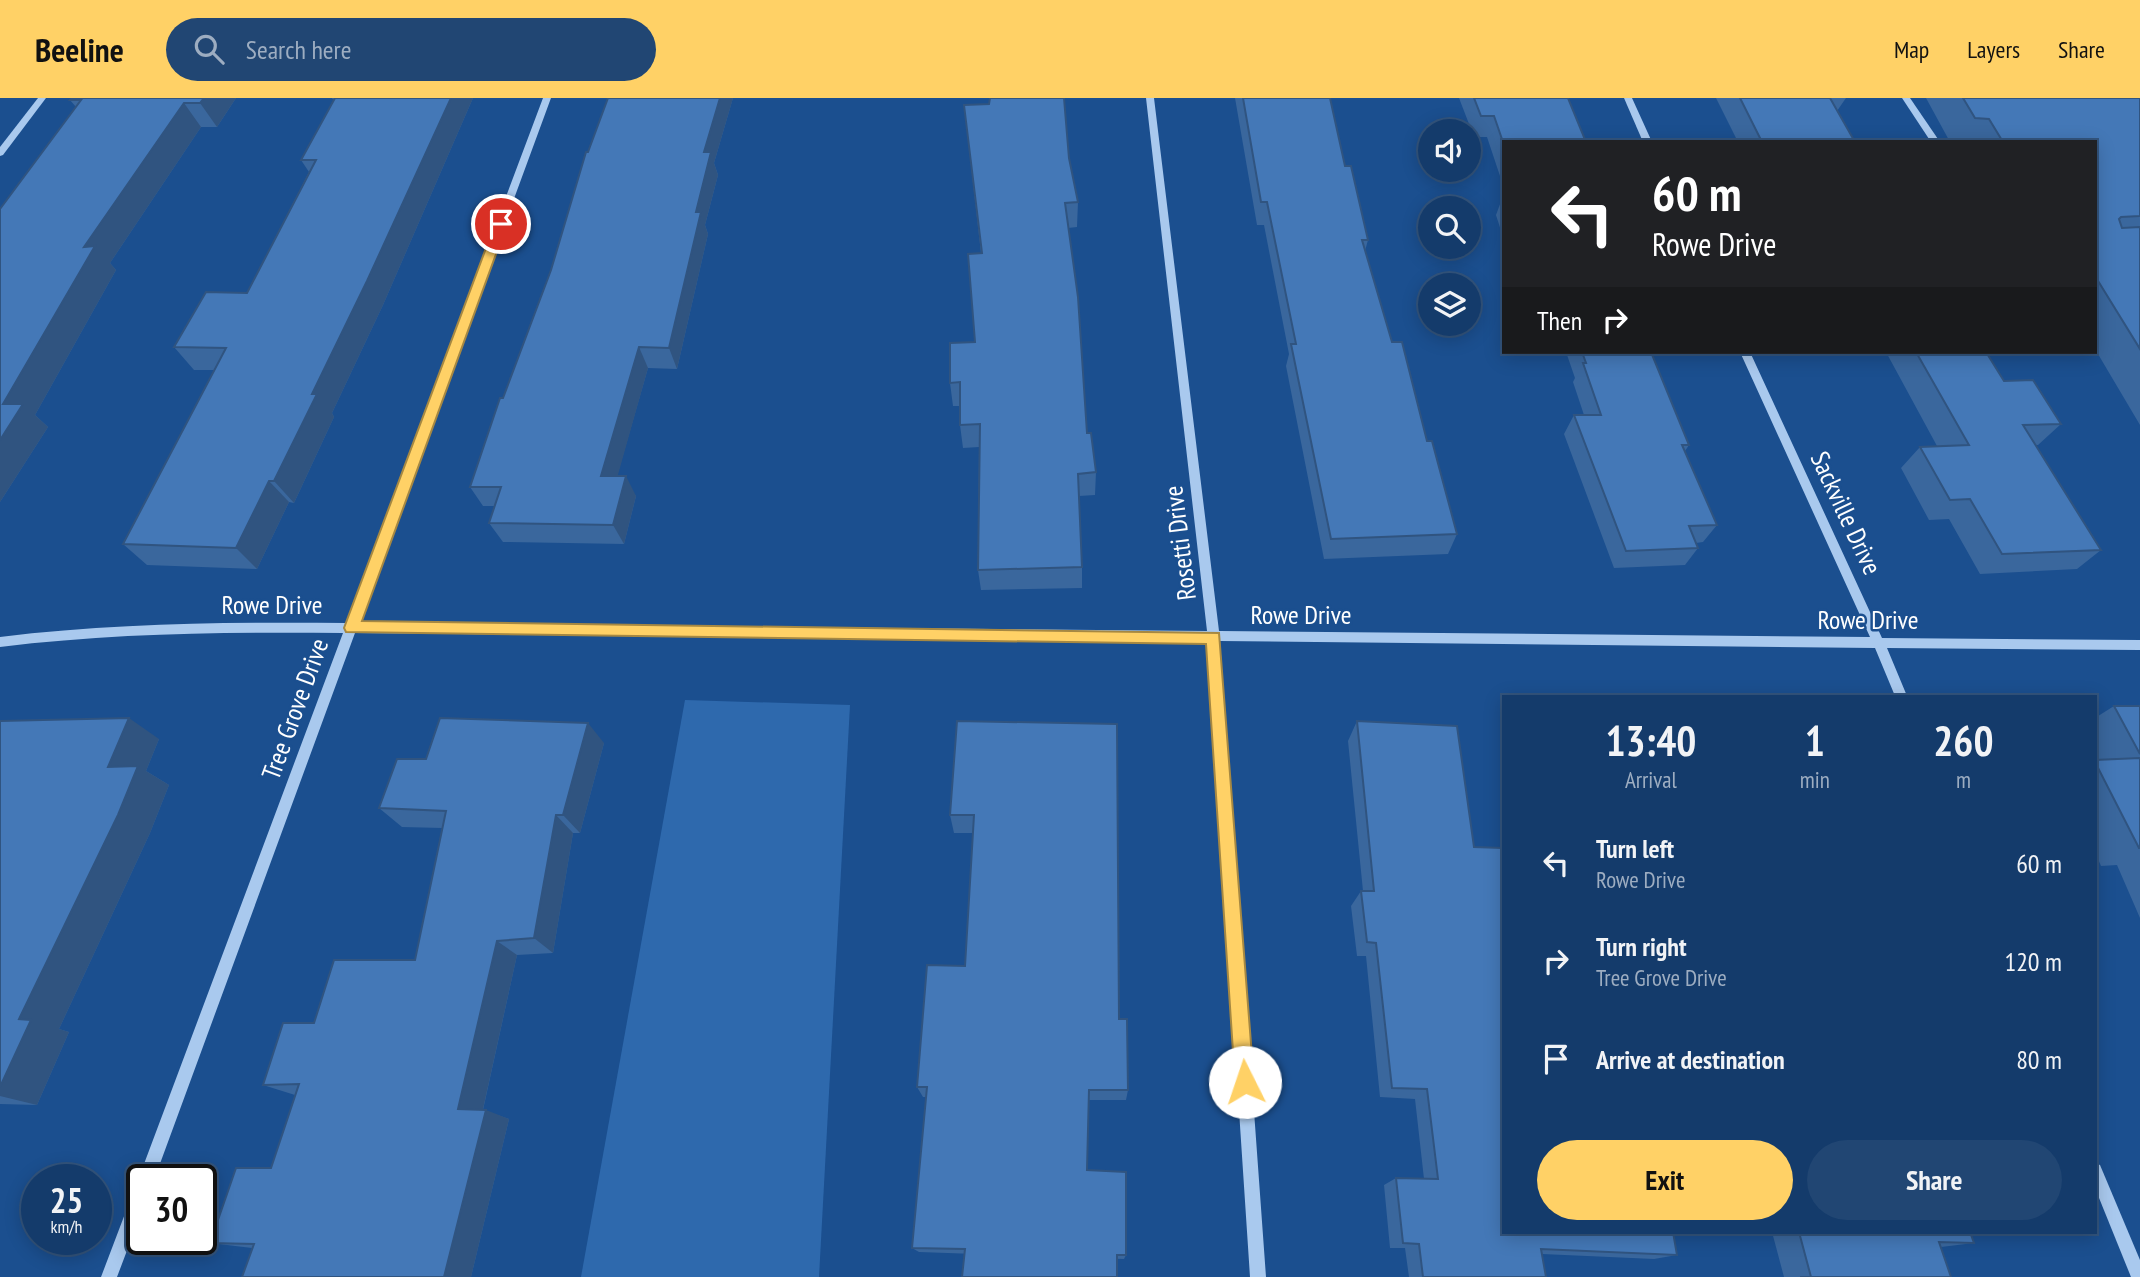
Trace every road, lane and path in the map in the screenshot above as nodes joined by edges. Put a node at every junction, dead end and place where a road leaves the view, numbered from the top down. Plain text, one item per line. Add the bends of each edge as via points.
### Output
1 (41, 98) edge
2 (547, 98) edge
3 (1150, 98) edge
4 (1628, 98) edge
5 (1906, 98) edge
6 (1647, 140) edge
7 (1935, 140) edge
8 (0, 153) edge
9 (1746, 354) edge
10 (352, 628) junction
11 (1214, 637) junction
12 (0, 642) edge
13 (1879, 643) junction
14 (2140, 645) edge
15 (1901, 695) edge
16 (152, 1164) edge
17 (2097, 1175) edge
18 (126, 1232) edge
19 (109, 1277) edge
20 (1258, 1277) edge
21 (2138, 1277) edge

1 - 8 street
2 - 10 street, Tree Grove Drive
3 - 11 street, Rosetti Drive
4 - 6 street
5 - 7 street
9 - 13 street, Sackville Drive
10 - 11 street, Rowe Drive
10 - 12 street, Rowe Drive via 223,627
10 - 16 street, Tree Grove Drive
11 - 13 street, Rowe Drive
11 - 20 street, Rosetti Drive
13 - 14 street, Rowe Drive
13 - 15 street, Sackville Drive
17 - 21 street
18 - 19 street

